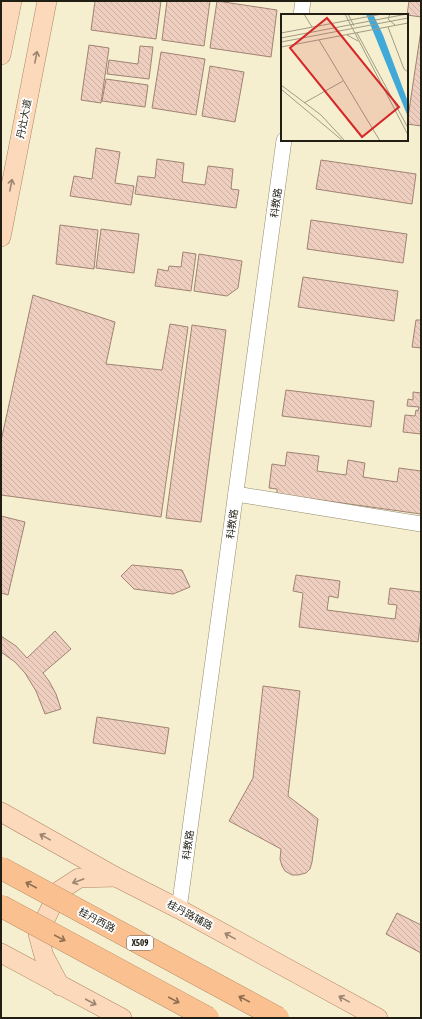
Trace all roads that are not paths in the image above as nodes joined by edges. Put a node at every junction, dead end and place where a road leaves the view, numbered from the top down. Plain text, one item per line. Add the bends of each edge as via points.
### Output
1 (12, 1) edge
2 (47, 1) edge
3 (303, 1) edge
4 (301, 14) edge
5 (1, 55) edge
6 (284, 141) edge
7 (1, 237) edge
8 (236, 494) junction
9 (421, 524) edge
10 (2, 813) edge
11 (1, 868) edge
12 (116, 877) junction
13 (1, 906) edge
14 (180, 909) junction
15 (1, 953) edge
16 (60, 986) junction
17 (122, 1018) edge
18 (208, 1018) edge
19 (278, 1018) edge
20 (378, 1018) edge

1 - 5 main road
7 -> 2 main road, 丹灶大道
3 - 4 street
6 - 8 street, 科教路
8 - 9 street
8 - 14 street, 科教路
12 -> 10 main road, 桂丹路辅路
19 -> 11 highway, 桂丹西路 / X509, bridge
12 - 14 main road, 桂丹路辅路
12 -> 16 main road via 79,878 59,890 38,934 44,956
13 -> 18 highway, bridge
20 -> 14 main road, 桂丹路辅路
15 - 16 main road
16 -> 17 main road

